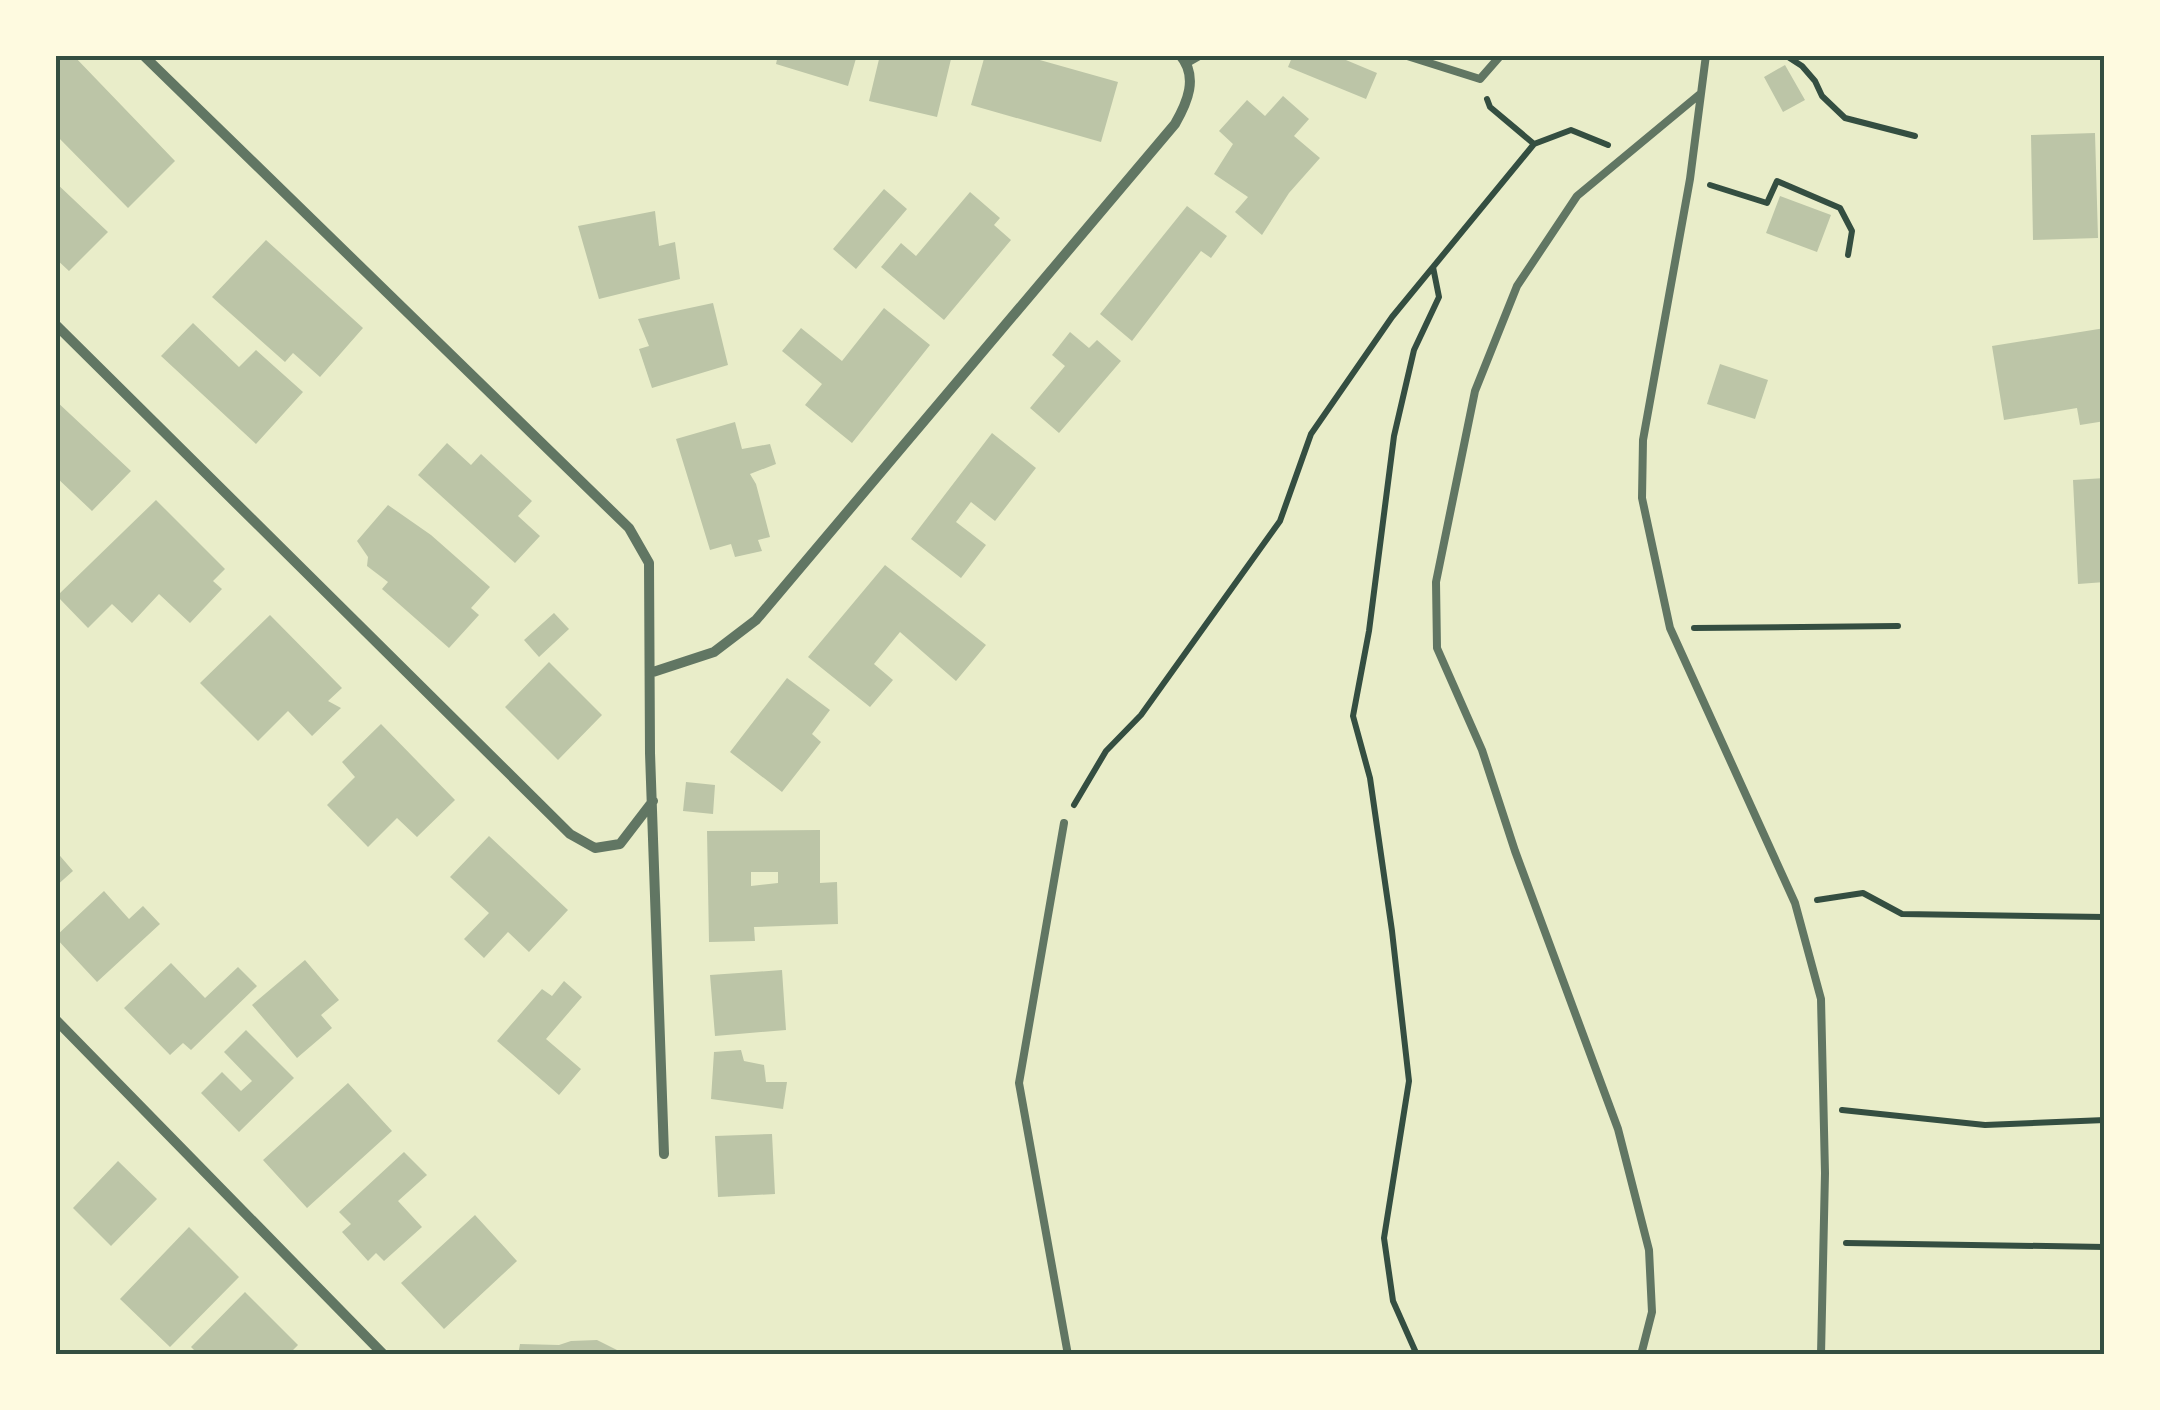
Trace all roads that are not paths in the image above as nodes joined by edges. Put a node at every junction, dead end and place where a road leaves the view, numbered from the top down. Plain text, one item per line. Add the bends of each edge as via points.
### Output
1 (143, 55) edge
2 (1201, 55) edge
3 (1404, 55) edge
4 (1501, 55) edge
5 (1706, 55) edge
6 (1184, 59) edge
7 (1700, 94) junction
8 (55, 324) edge
9 (650, 673) junction
10 (653, 800) junction
11 (1064, 823) road end
12 (55, 1020) edge
13 (664, 1154) dead end
14 (384, 1355) edge
15 (1068, 1355) edge
16 (1640, 1355) edge
17 (1821, 1355) edge

1 - 9 street via 630,528 649,563
2 - 6 lane
3 - 4 lane via 1480,79
5 - 7 lane
6 - 9 street via 1190,85 1175,124 756,620 714,652
7 - 16 lane via 1576,196 1517,286 1475,391 1436,582 1437,648 1482,750 1618,1130 1648,1250 1652,1312
7 - 17 lane via 1642,440 1642,498 1670,628 1795,903 1821,999
8 - 10 street via 570,834 596,848 620,844
9 - 10 street
10 - 13 street
11 - 15 lane via 1019,1082
12 - 14 street

